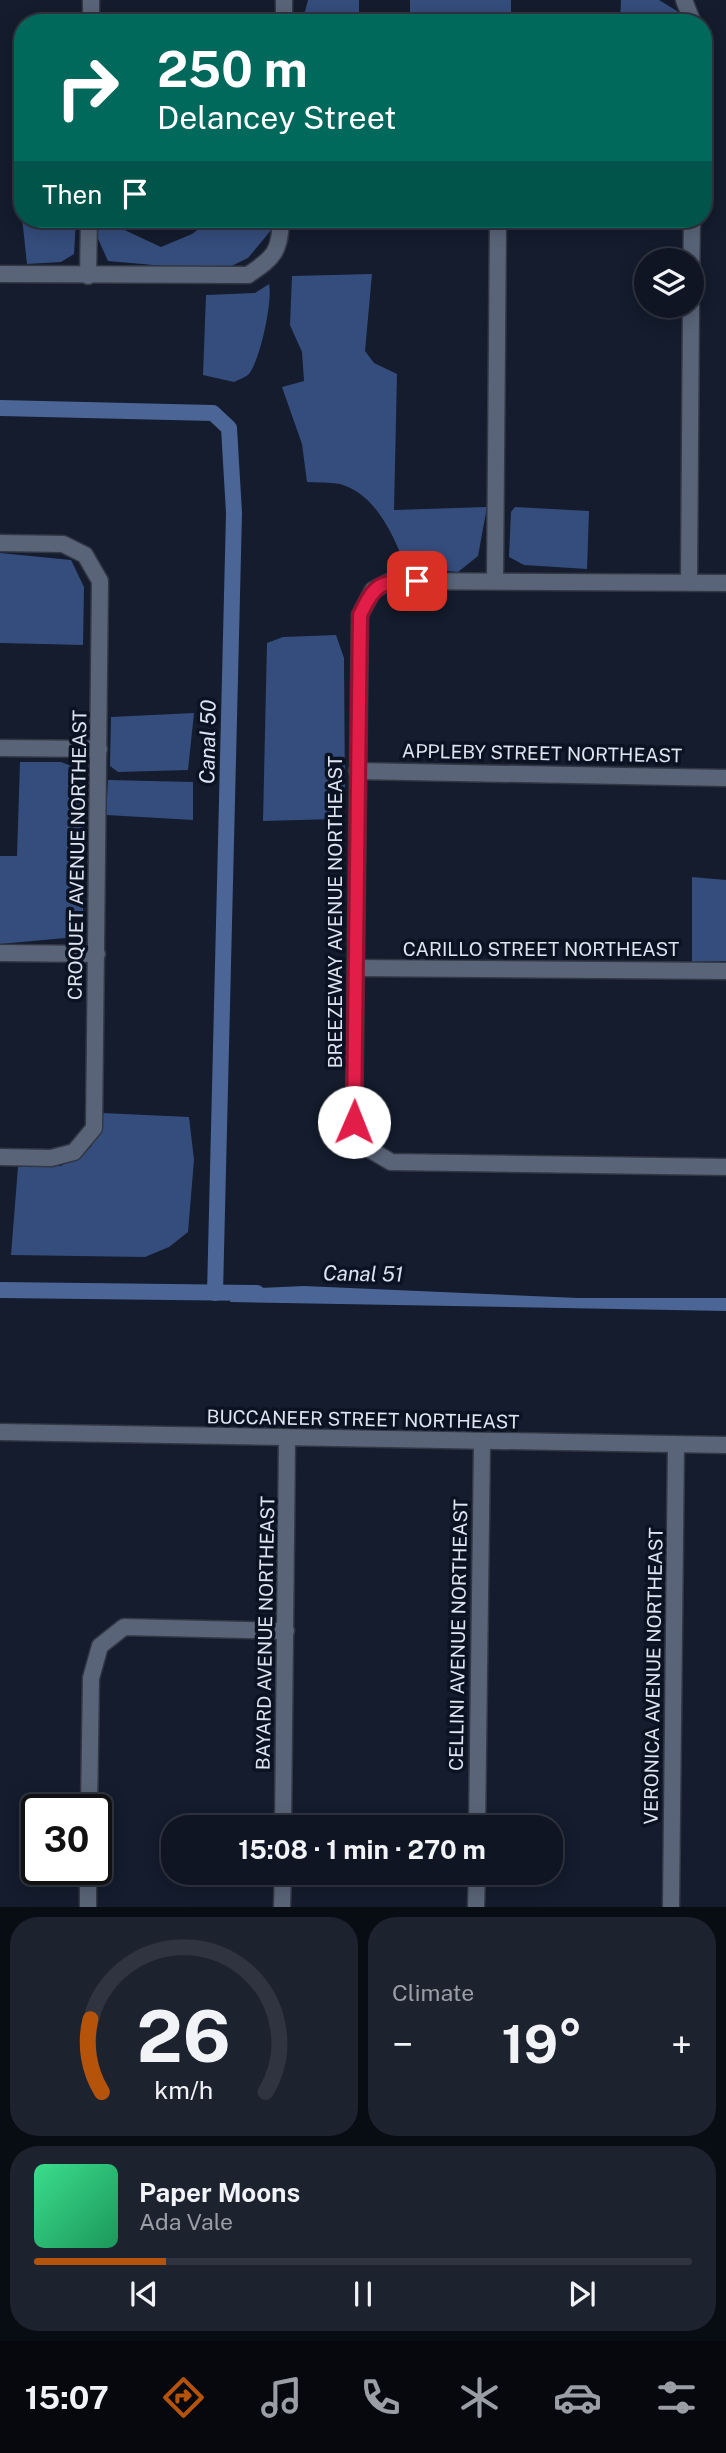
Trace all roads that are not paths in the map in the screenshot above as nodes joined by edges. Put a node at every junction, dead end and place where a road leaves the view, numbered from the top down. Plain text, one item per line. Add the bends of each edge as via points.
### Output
1 (89, 228) edge
2 (281, 228) edge
3 (498, 228) edge
4 (692, 228) edge
5 (692, 248) edge
6 (0, 274) edge
7 (88, 276) junction
8 (691, 318) edge
9 (0, 543) edge
10 (495, 581) junction
11 (689, 582) junction
12 (726, 583) edge
13 (0, 748) edge
14 (99, 749) junction
15 (357, 771) junction
16 (726, 778) edge
17 (0, 953) edge
18 (97, 954) junction
19 (356, 968) junction
20 (726, 971) edge
21 (0, 1157) edge
22 (726, 1167) edge
23 (0, 1432) edge
24 (287, 1440) junction
25 (482, 1443) junction
26 (676, 1445) junction
27 (726, 1445) edge
28 (286, 1631) junction
29 (89, 1794) edge
30 (284, 1815) edge
31 (477, 1815) edge
32 (88, 1885) edge
33 (283, 1885) edge
34 (477, 1885) edge
35 (88, 1907) edge
36 (282, 1907) edge
37 (476, 1907) edge
38 (671, 1907) edge

1 - 7 street
2 - 7 street via 280,245 269,262 248,275
3 - 10 street
4 - 5 street
6 - 7 street
8 - 11 street
9 - 14 street, CROQUET AVENUE NORTHEAST via 63,544 85,555 100,581
10 - 11 street
10 - 15 street, BREEZEWAY AVENUE NORTHEAST via 391,582 373,590 360,615
11 - 12 street
13 - 14 street
14 - 18 street, CROQUET AVENUE NORTHEAST
15 - 16 street, APPLEBY STREET NORTHEAST
15 - 19 street, BREEZEWAY AVENUE NORTHEAST
17 - 18 street
18 - 21 street, CROQUET AVENUE NORTHEAST via 94,1128 74,1152 51,1158
19 - 20 street, CARILLO STREET NORTHEAST
19 - 22 street, BREEZEWAY AVENUE NORTHEAST via 354,1122 369,1149 391,1162
23 - 24 street, BUCCANEER STREET NORTHEAST
24 - 25 street, BUCCANEER STREET NORTHEAST
24 - 28 street, BAYARD AVENUE NORTHEAST
25 - 26 street, BUCCANEER STREET NORTHEAST
25 - 31 street, CELLINI AVENUE NORTHEAST
26 - 27 street, BUCCANEER STREET NORTHEAST
26 - 38 street, VERONICA AVENUE NORTHEAST
28 - 29 street via 124,1627 100,1646 91,1678
28 - 30 street, BAYARD AVENUE NORTHEAST
32 - 35 street
33 - 36 street
34 - 37 street

